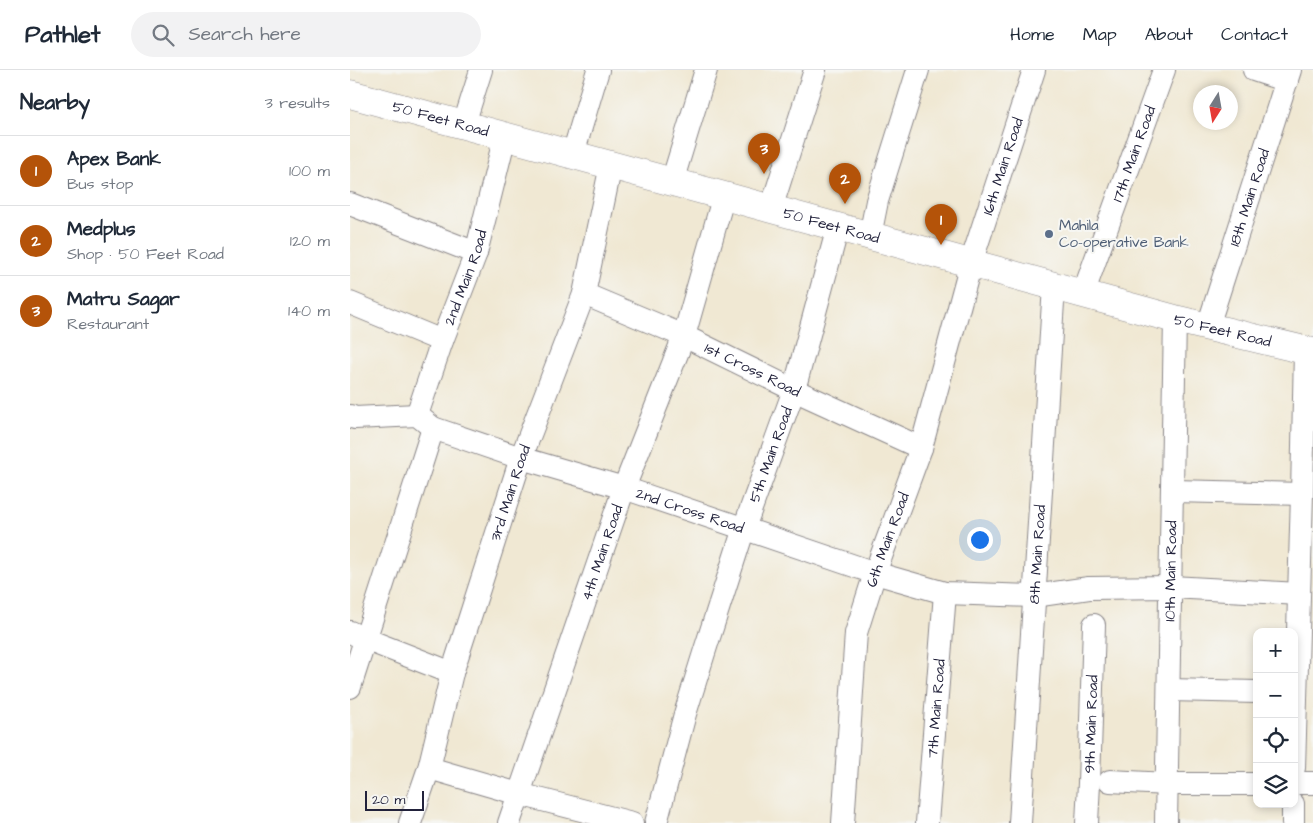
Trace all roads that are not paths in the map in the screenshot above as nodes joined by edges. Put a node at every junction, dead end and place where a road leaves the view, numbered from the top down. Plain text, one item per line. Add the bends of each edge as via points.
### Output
1 (481, 70) edge
2 (598, 70) edge
3 (706, 70) edge
4 (815, 70) edge
5 (918, 70) edge
6 (1034, 70) edge
7 (1164, 70) edge
8 (1254, 70) edge
9 (1289, 75) edge
10 (350, 94) edge
11 (464, 124) junction
12 (505, 136) junction
13 (573, 154) junction
14 (611, 165) junction
15 (672, 182) junction
16 (724, 196) junction
17 (350, 204) edge
18 (771, 209) junction
19 (838, 227) junction
20 (870, 236) junction
21 (476, 253) junction
22 (970, 263) junction
23 (1054, 286) junction
24 (584, 294) junction
25 (1083, 294) junction
26 (350, 303) edge
27 (1175, 319) junction
28 (1208, 326) junction
29 (684, 336) junction
30 (442, 341) junction
31 (1309, 351) edge
32 (794, 390) junction
33 (352, 418) edge
34 (425, 422) junction
35 (921, 448) junction
36 (521, 458) junction
37 (624, 488) junction
38 (1173, 491) junction
39 (1302, 494) junction
40 (744, 528) junction
41 (875, 573) junction
42 (1171, 587) junction
43 (945, 593) junction
44 (1299, 594) junction
45 (1034, 596) junction
46 (1094, 625) dead end
47 (358, 635) edge
48 (452, 672) junction
49 (1296, 673) edge
50 (350, 687) edge
51 (1169, 690) junction
52 (1253, 692) edge
53 (1295, 718) edge
54 (1294, 763) edge
55 (429, 768) junction
56 (1110, 781) dead end
57 (1298, 783) edge
58 (1167, 784) junction
59 (1253, 784) edge
60 (1313, 784) edge
61 (519, 794) junction
62 (1293, 808) edge
63 (410, 823) edge
64 (509, 823) edge
65 (632, 823) edge
66 (656, 823) edge
67 (844, 823) edge
68 (927, 823) edge
69 (1020, 823) edge
70 (1087, 823) edge
71 (1166, 823) edge
72 (1293, 823) edge

1 - 11 street
2 - 13 street
3 - 15 street
4 - 18 street
5 - 20 street via 877,201
6 - 22 street, 16th Main Road
7 - 25 street, 17th Main Road
8 - 9 street
9 - 28 street, 18th Main Road
10 - 11 main road, 50 Feet Road
11 - 12 main road, 50 Feet Road
12 - 13 main road, 50 Feet Road
12 - 21 street, 2nd Main Road
13 - 14 main road, 50 Feet Road
14 - 15 main road, 50 Feet Road
14 - 24 street, 3rd Main Road
15 - 16 main road, 50 Feet Road
16 - 18 main road, 50 Feet Road
16 - 29 street, 4th Main Road
17 - 21 street
18 - 19 main road, 50 Feet Road
19 - 20 main road, 50 Feet Road
19 - 32 street, 5th Main Road
20 - 22 main road, 50 Feet Road
21 - 30 street, 2nd Main Road
22 - 23 main road, 50 Feet Road
22 - 35 street, 6th Main Road
23 - 25 main road, 50 Feet Road
23 - 45 street, 8th Main Road
24 - 29 street, 1st Cross Road
24 - 36 street, 3rd Main Road
25 - 27 main road, 50 Feet Road
26 - 30 street
27 - 28 main road, 50 Feet Road
27 - 38 street, 10th Main Road
28 - 31 main road, 50 Feet Road
29 - 32 street, 1st Cross Road
29 - 37 street, 4th Main Road
30 - 34 street, 2nd Main Road
31 - 39 street
32 - 35 street, 1st Cross Road
32 - 40 street, 5th Main Road
33 - 34 street, 2nd Cross Road
34 - 36 street, 2nd Cross Road
34 - 47 street, 2nd Main Road
35 - 41 street, 6th Main Road
36 - 37 street, 2nd Cross Road
36 - 48 street, 3rd Main Road
37 - 40 street, 2nd Cross Road
37 - 61 street, 4th Main Road
38 - 39 street
38 - 42 street, 10th Main Road
39 - 44 street
40 - 41 street, 2nd Cross Road
40 - 66 street, 5th Main Road via 685,714
41 - 43 street, 2nd Cross Road
41 - 67 street, 6th Main Road via 856,633
42 - 44 street
42 - 45 street via 1089,588
42 - 51 street, 10th Main Road
43 - 45 street, 2nd Cross Road
43 - 68 street, 7th Main Road
44 - 49 street
45 - 69 street, 8th Main Road
46 - 70 street, 9th Main Road
47 - 48 street
47 - 50 street, 2nd Main Road
48 - 55 street, 3rd Main Road
51 - 52 street
51 - 58 street, 10th Main Road
53 - 54 street
55 - 61 street
55 - 63 street, 3rd Main Road
56 - 58 street
57 - 60 street
58 - 59 street
58 - 71 street, 10th Main Road
61 - 64 street, 4th Main Road
61 - 65 street
62 - 72 street

